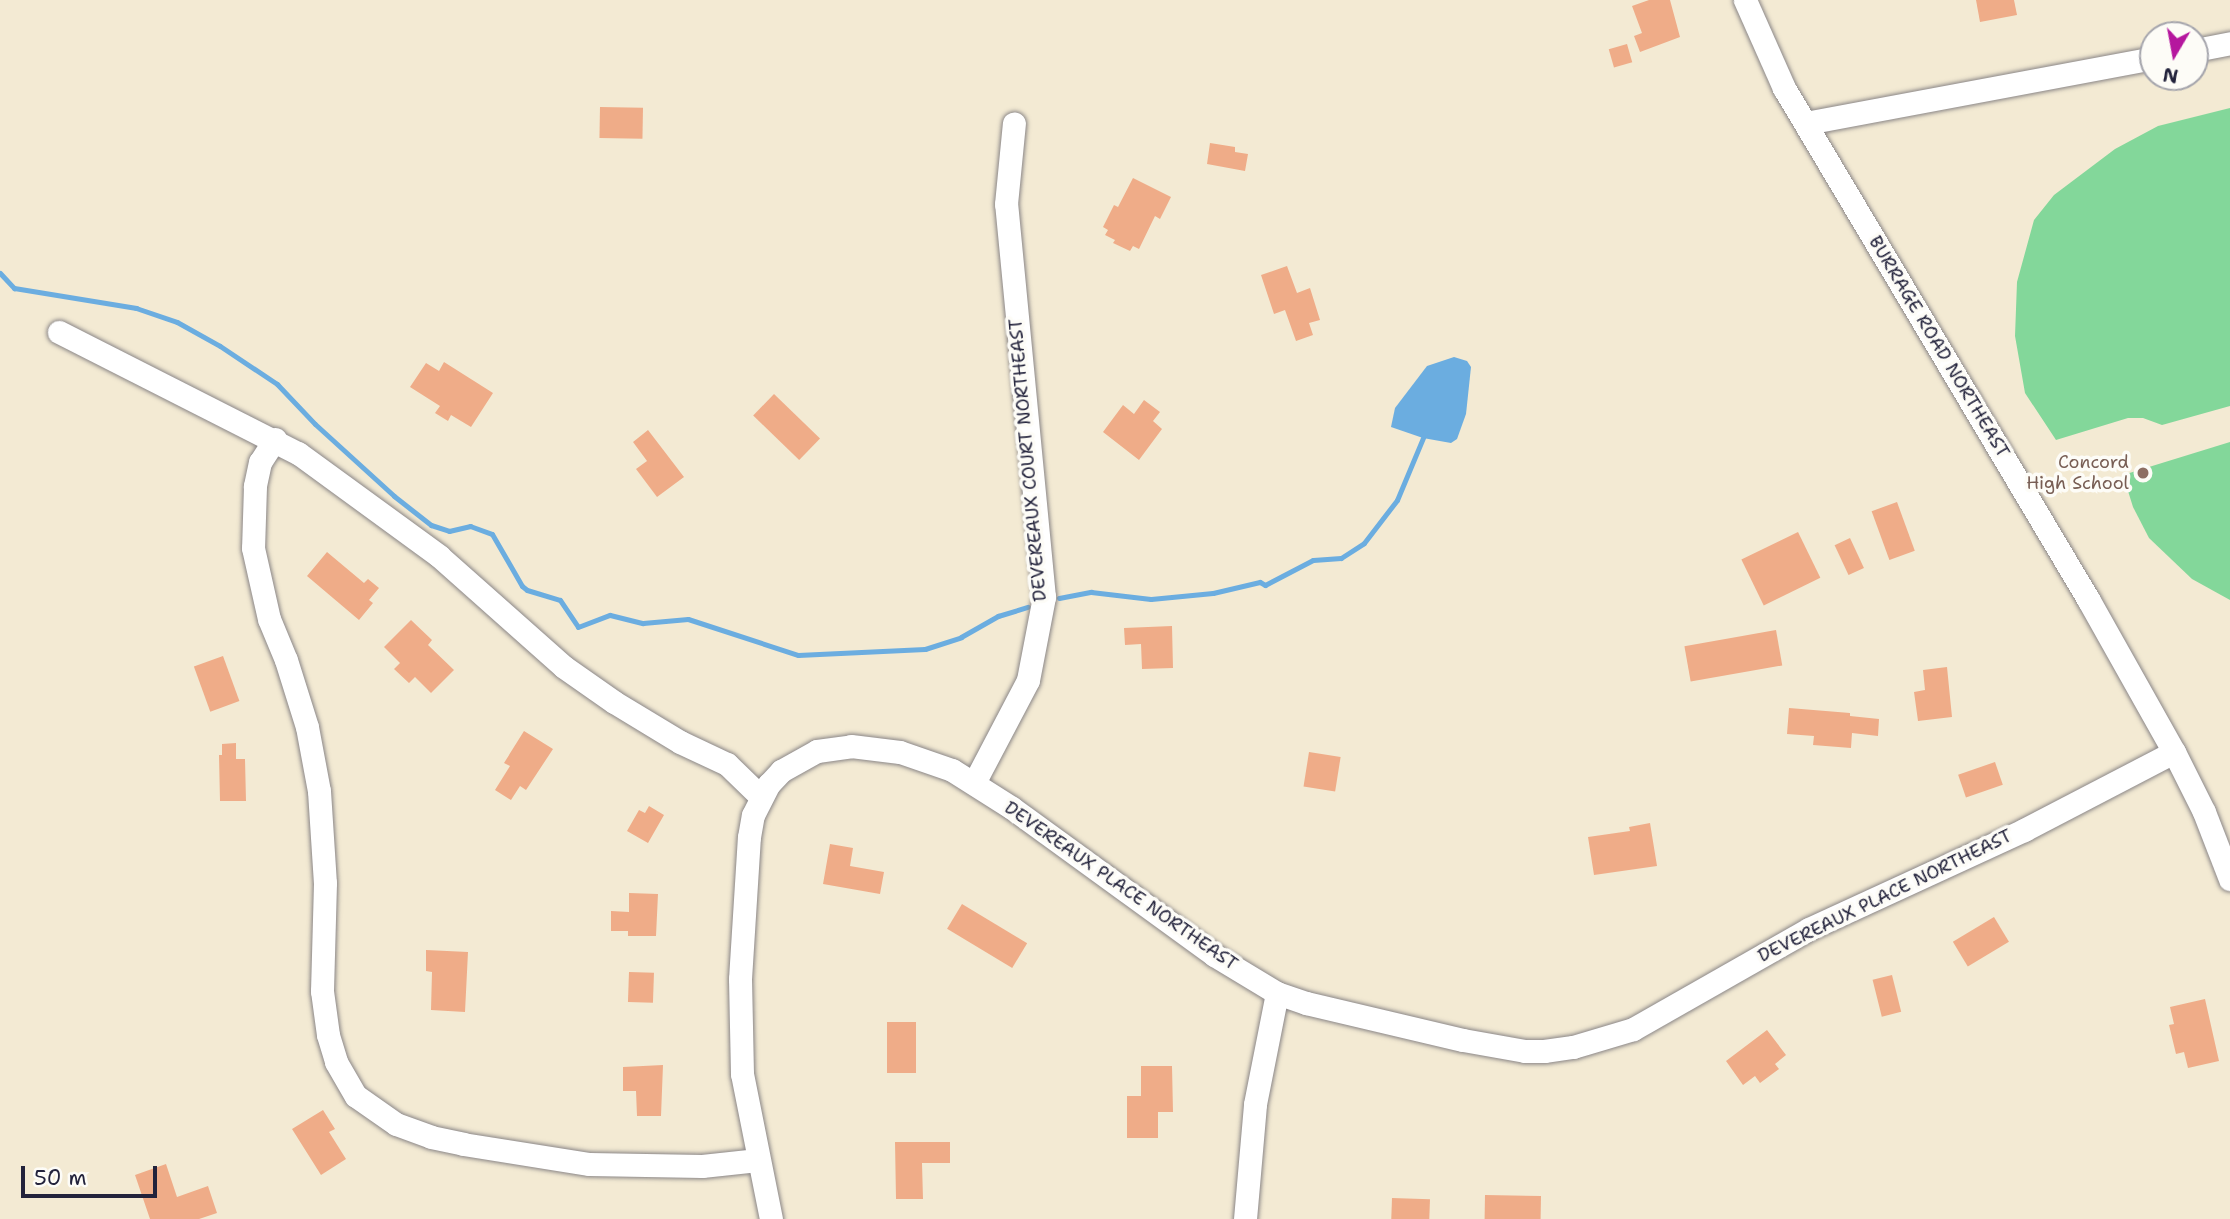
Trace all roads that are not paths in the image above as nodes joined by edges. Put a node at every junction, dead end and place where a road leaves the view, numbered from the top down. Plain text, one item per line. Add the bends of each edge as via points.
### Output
1 (1745, 0) edge
2 (2230, 43) edge
3 (2209, 47) edge
4 (2139, 61) edge
5 (1014, 123) dead end
6 (1806, 123) junction
7 (59, 332) dead end
8 (275, 439) junction
9 (2174, 752) junction
10 (974, 783) junction
11 (761, 797) junction
12 (2230, 879) edge
13 (1277, 993) junction
14 (758, 1160) junction
15 (771, 1219) edge
16 (1245, 1219) edge

1 - 6 street, BURRAGE ROAD NORTHEAST via 1784,88
2 - 3 street
4 - 6 street
5 - 10 street, DEVEREAUX COURT NORTHEAST via 1006,204 1044,597 1028,680
6 - 9 street, BURRAGE ROAD NORTHEAST
7 - 8 street
8 - 11 street via 439,556 564,667 680,742 727,764
8 - 14 street via 260,462 255,486 253,548 268,619 307,727 319,791 325,883 322,991 336,1062 356,1096 396,1124 463,1144 631,1167
9 - 12 street, BURRAGE ROAD NORTHEAST
9 - 13 street, DEVEREAUX PLACE NORTHEAST via 2024,830 1809,929 1633,1029 1573,1047 1525,1051
10 - 11 street, DEVEREAUX PLACE NORTHEAST via 900,752 851,746 817,751 781,771
10 - 13 street, DEVEREAUX PLACE NORTHEAST via 1214,955
11 - 14 street, DEVEREAUX PLACE NORTHEAST via 749,837 740,979 742,1074
13 - 16 street via 1255,1104
14 - 15 street, DEVEREAUX PLACE NORTHEAST

